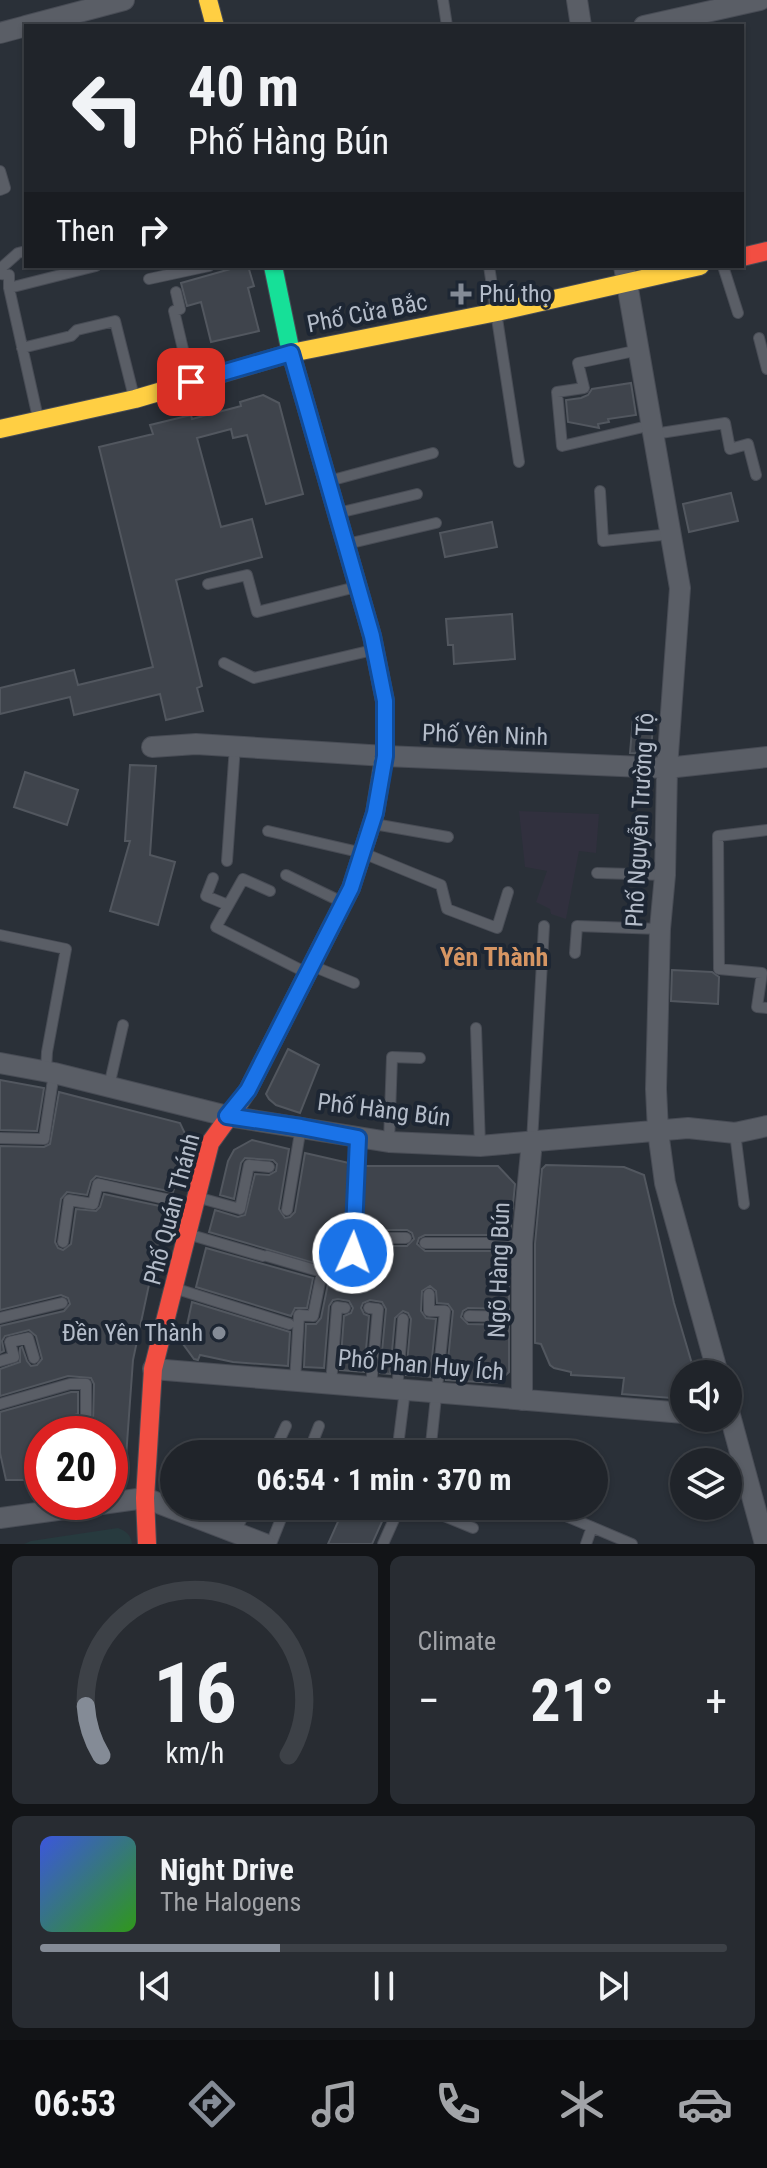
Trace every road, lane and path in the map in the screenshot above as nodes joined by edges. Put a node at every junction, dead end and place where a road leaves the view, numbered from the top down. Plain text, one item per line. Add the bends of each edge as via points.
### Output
1 (124, 0) edge
2 (208, 0) edge
3 (443, 0) edge
4 (577, 0) edge
5 (760, 0) edge
6 (34, 24) edge
7 (214, 24) edge
8 (447, 24) edge
9 (581, 24) edge
10 (653, 24) edge
11 (24, 27) edge
12 (0, 33) edge
13 (0, 171) edge
14 (0, 190) edge
15 (767, 251) edge
16 (24, 252) edge
17 (744, 257) edge
18 (89, 268) edge
19 (184, 268) edge
20 (276, 268) edge
21 (489, 268) edge
22 (682, 268) edge
23 (724, 268) edge
24 (0, 272) edge
25 (626, 274) edge
26 (149, 279) dead end
27 (6, 292) edge
28 (176, 292) dead end
29 (497, 312) junction
30 (738, 313) dead end
31 (759, 338) dead end
32 (22, 348) junction
33 (639, 350) junction
34 (291, 353) junction
35 (767, 369) edge
36 (191, 382) junction
37 (135, 399) junction
38 (38, 420) junction
39 (0, 429) edge
40 (653, 430) junction
41 (433, 453) dead end
42 (519, 462) dead end
43 (756, 475) dead end
44 (327, 482) junction
45 (600, 491) dead end
46 (417, 494) dead end
47 (336, 514) junction
48 (436, 523) dead end
49 (671, 534) junction
50 (345, 545) junction
51 (208, 584) dead end
52 (358, 587) junction
53 (375, 649) junction
54 (224, 663) dead end
55 (235, 746) junction
56 (152, 747) dead end
57 (385, 756) junction
58 (767, 757) edge
59 (667, 768) junction
60 (372, 823) junction
61 (767, 830) edge
62 (268, 831) dead end
63 (448, 837) dead end
64 (363, 853) junction
65 (227, 861) dead end
66 (597, 873) dead end
67 (286, 875) dead end
68 (665, 875) junction
69 (213, 878) dead end
70 (270, 891) dead end
71 (508, 892) dead end
72 (344, 903) junction
73 (228, 905) junction
74 (544, 926) dead end
75 (660, 929) junction
76 (0, 935) edge
77 (575, 953) dead end
78 (310, 970) junction
79 (354, 983) dead end
80 (767, 1008) edge
81 (123, 1025) dead end
82 (476, 1028) dead end
83 (420, 1058) dead end
84 (0, 1063) edge
85 (50, 1072) junction
86 (109, 1086) junction
87 (227, 1116) junction
88 (767, 1126) edge
89 (301, 1127) junction
90 (658, 1131) junction
91 (735, 1133) junction
92 (0, 1138) edge
93 (358, 1138) junction
94 (389, 1142) junction
95 (532, 1142) junction
96 (480, 1146) junction
97 (269, 1167) dead end
98 (196, 1202) junction
99 (744, 1204) dead end
100 (287, 1210) dead end
101 (189, 1234) junction
102 (354, 1238) junction
103 (406, 1238) dead end
104 (63, 1242) dead end
105 (425, 1243) dead end
106 (522, 1243) junction
107 (353, 1253) dead end
108 (175, 1289) junction
109 (429, 1294) dead end
110 (62, 1303) dead end
111 (345, 1308) dead end
112 (369, 1308) dead end
113 (469, 1316) dead end
114 (522, 1317) junction
115 (0, 1318) edge
116 (403, 1319) dead end
117 (289, 1324) dead end
118 (34, 1358) dead end
119 (714, 1360) edge
120 (0, 1361) edge
121 (153, 1369) junction
122 (295, 1381) junction
123 (331, 1384) junction
124 (371, 1387) junction
125 (401, 1390) junction
126 (437, 1393) junction
127 (522, 1400) junction
128 (0, 1404) edge
129 (670, 1412) edge
130 (86, 1416) edge
131 (286, 1426) dead end
132 (319, 1426) dead end
133 (280, 1440) edge
134 (314, 1440) edge
135 (398, 1440) edge
136 (432, 1440) edge
137 (742, 1491) edge
138 (145, 1498) junction
139 (0, 1518) edge
140 (241, 1520) edge
141 (279, 1520) edge
142 (394, 1520) edge
143 (454, 1520) edge
144 (575, 1520) edge
145 (592, 1527) junction
146 (473, 1528) dead end
147 (235, 1532) junction
148 (147, 1544) edge
149 (268, 1544) edge
150 (383, 1544) edge
151 (586, 1544) edge
152 (632, 1544) edge
153 (765, 1544) edge

1 - 6 street
2 - 7 main road
3 - 8 lane
4 - 9 street
5 - 10 street
11 - 12 street
13 - 14 lane via 5,188
15 - 17 main road
16 - 24 lane
18 - 27 lane
19 - 26 lane
20 - 34 main road, Phố Quán Thánh
21 - 29 lane
22 - 25 main road, Phố Cửa Bắc
23 - 30 lane
24 - 27 lane via 9,275
25 - 29 main road, Phố Cửa Bắc
25 - 33 street, Phố Nguyễn Trường Tộ
27 - 32 lane
28 - 36 lane via 180,309 174,311
29 - 34 main road, Phố Cửa Bắc
29 - 42 lane
31 - 35 lane
32 - 37 lane via 115,321
32 - 38 lane
33 - 40 street, Phố Nguyễn Trường Tộ
33 - 40 lane via 578,363 584,388 557,392 562,446
34 - 36 main road, Phố Cửa Bắc
34 - 44 main road, Phố Quán Thánh
36 - 37 main road, Phố Cửa Bắc
37 - 38 main road, Phố Cửa Bắc
38 - 39 main road, Phố Cửa Bắc
40 - 43 lane via 725,423 730,449 748,444
40 - 49 street, Phố Nguyễn Trường Tộ
41 - 44 lane
44 - 47 main road, Phố Quán Thánh
45 - 49 lane via 603,541
46 - 47 lane
47 - 50 main road, Phố Quán Thánh
48 - 50 lane
49 - 59 street, Phố Nguyễn Trường Tộ via 680,588
50 - 52 main road, Phố Quán Thánh
51 - 52 lane via 247,575 257,612
52 - 53 main road, Phố Quán Thánh
53 - 54 lane via 254,678
53 - 57 main road, Phố Quán Thánh via 385,701
55 - 56 street, Phố Yên Ninh
55 - 57 street, Phố Yên Ninh
55 - 65 lane
57 - 59 street, Phố Yên Ninh
57 - 60 main road, Phố Quán Thánh
58 - 59 street, Phố Yên Ninh
59 - 68 street, Phố Nguyễn Trường Tộ
60 - 63 lane
60 - 64 main road, Phố Quán Thánh
61 - 80 lane via 718,836 719,969 762,973 757,1007
62 - 64 lane
64 - 71 lane via 441,885 447,909 497,928
64 - 72 main road, Phố Quán Thánh
66 - 68 lane
67 - 72 lane
68 - 75 street, Phố Nguyễn Trường Tộ
69 - 73 lane via 206,896
70 - 73 lane via 243,879
72 - 78 main road, Phố Quán Thánh
73 - 78 lane via 216,927
74 - 95 lane
75 - 77 lane via 577,926
75 - 90 street, Phố Nguyễn Trường Tộ
76 - 85 lane via 66,949 47,1052
78 - 79 lane
78 - 87 main road, Phố Quán Thánh via 248,1090
81 - 86 lane
82 - 96 lane
83 - 94 lane via 392,1057
84 - 85 street, Phố Hàng Bún
85 - 86 street, Phố Hàng Bún
85 - 92 lane via 44,1139
86 - 87 street, Phố Hàng Bún
87 - 89 street, Phố Hàng Bún
87 - 98 main road, Phố Quán Thánh via 210,1143
88 - 91 street, Phố Hàng Bún
89 - 93 street, Phố Hàng Bún
89 - 100 lane
90 - 91 street, Phố Hàng Bún
90 - 95 street, Phố Hàng Bún
90 - 119 street, Phố Nguyễn Trường Tộ via 665,1183
91 - 99 lane
93 - 94 street, Phố Hàng Bún
93 - 102 lane
94 - 96 street, Phố Hàng Bún
95 - 96 street, Phố Hàng Bún
95 - 106 street, Ngõ Hàng Bún
97 - 98 lane via 249,1165 240,1209
98 - 101 main road, Phố Quán Thánh
98 - 104 lane via 98,1184 93,1204 69,1200
101 - 108 main road, Phố Quán Thánh
101 - 122 lane via 322,1272 313,1316 299,1315
102 - 103 lane
102 - 107 lane
105 - 106 lane
106 - 114 street, Ngõ Hàng Bún
108 - 117 lane
108 - 121 main road, Phố Quán Thánh
109 - 126 lane via 429,1311 445,1311
110 - 115 lane
111 - 123 lane via 337,1307
112 - 124 lane via 378,1309
113 - 114 lane
114 - 127 street, Ngõ Hàng Bún
116 - 125 lane
118 - 120 lane via 28,1338 10,1342 14,1357
121 - 122 street, Phố Phan Huy Ích
121 - 138 main road, Phố Quán Thánh
122 - 123 street, Phố Phan Huy Ích
123 - 124 street, Phố Phan Huy Ích
124 - 125 street, Phố Phan Huy Ích
125 - 126 street, Phố Phan Huy Ích
125 - 135 lane
126 - 127 street, Phố Phan Huy Ích
126 - 136 lane
127 - 129 street, Phố Phan Huy Ích
128 - 130 lane via 86,1384
131 - 133 lane
132 - 134 lane
137 - 153 street
138 - 139 street
138 - 147 street
138 - 148 main road, Phố Quán Thánh
140 - 147 lane
141 - 149 lane
142 - 150 lane
143 - 146 lane
144 - 145 lane
145 - 151 lane
145 - 152 lane
147 - 149 street

